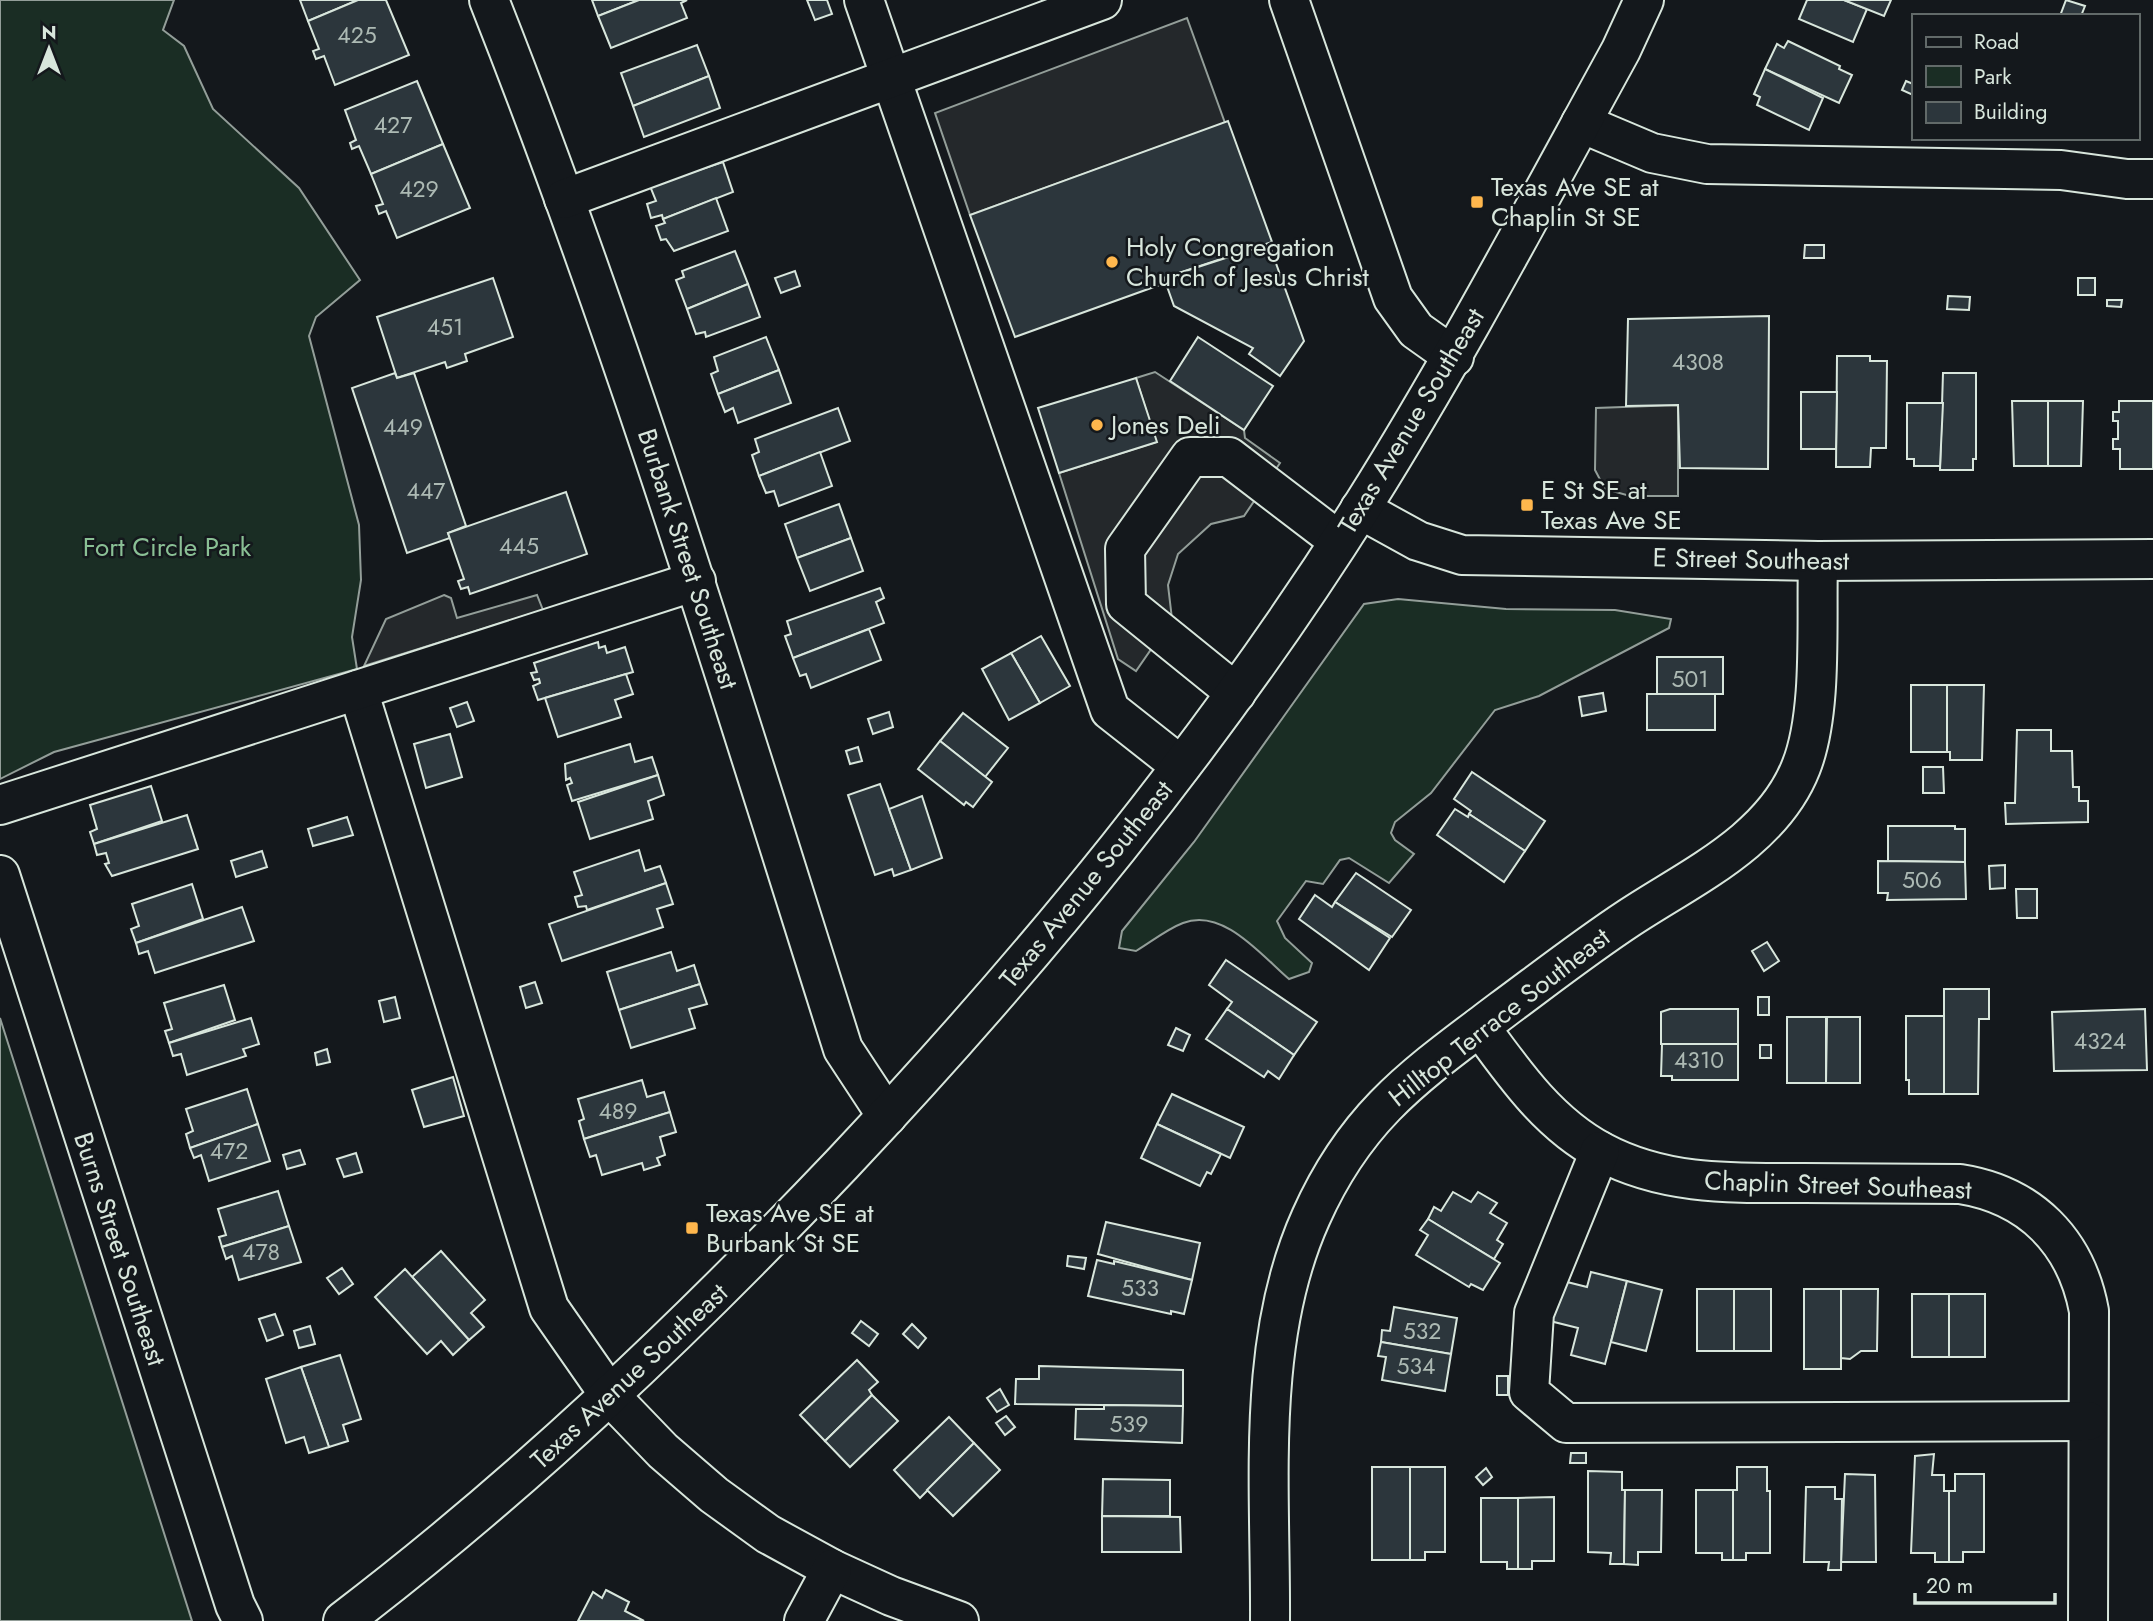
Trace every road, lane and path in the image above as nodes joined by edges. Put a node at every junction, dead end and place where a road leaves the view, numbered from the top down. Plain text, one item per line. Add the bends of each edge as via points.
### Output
1 (489, 0) edge
2 (864, 0) edge
3 (1102, 0) edge
4 (1289, 0) edge
5 (1644, 0) edge
6 (893, 78) junction
7 (1581, 123) junction
8 (2153, 179) edge
9 (564, 199) junction
10 (1454, 358) junction
11 (1360, 509) junction
12 (1339, 541) junction
13 (2153, 559) edge
14 (1818, 561) junction
15 (696, 582) junction
16 (358, 690) junction
17 (1236, 693) junction
18 (1181, 766) junction
19 (0, 805) edge
20 (0, 875) edge
21 (1480, 1027) junction
22 (887, 1116) junction
23 (1600, 1152) junction
24 (611, 1397) junction
25 (2088, 1421) junction
26 (832, 1569) junction
27 (243, 1621) edge
28 (343, 1621) edge
29 (804, 1621) edge
30 (959, 1621) edge
31 (1270, 1621) edge
32 (2088, 1621) edge

1 - 9 street, Burbank Street Southeast
2 - 6 street
3 - 6 street
4 - 10 street via 1393,298 1416,330
5 - 7 street, Texas Avenue Southeast
6 - 9 street
6 - 18 street via 1110,710
7 - 8 street via 1652,153 1707,164 2061,170
7 - 10 street, Texas Avenue Southeast
9 - 15 street, Burbank Street Southeast
10 - 11 street, Texas Avenue Southeast
11 - 12 street, Texas Avenue Southeast
11 - 14 street, E Street Southeast via 1418,541 1461,555
12 - 17 street, Texas Avenue Southeast
12 - 17 street via 1229,457 1190,457 1125,549 1126,604
13 - 14 street, E Street Southeast
14 - 21 street, Hilltop Terrace Southeast via 1809,743 1792,788 1778,809 1743,843 1603,935
15 - 16 street
15 - 22 street, Burbank Street Southeast via 843,1049
16 - 19 street
16 - 24 street via 549,1308
17 - 18 street, Texas Avenue Southeast
18 - 22 street, Texas Avenue Southeast via 1058,925
20 - 27 street, Burns Street Southeast
21 - 23 street, Chaplin Street Southeast via 1523,1087
21 - 31 street, Hilltop Terrace Southeast via 1414,1075 1384,1104 1338,1165 1304,1234 1285,1300 1271,1402
22 - 24 street, Texas Avenue Southeast via 740,1271
23 - 25 street, Chaplin Street Southeast via 1647,1171 1706,1182 1959,1184 2016,1201 2060,1239 2082,1282 2089,1311
23 - 25 street via 1534,1313 1529,1392 1566,1423
24 - 26 street via 714,1495 768,1534
24 - 28 street, Texas Avenue Southeast via 490,1504
25 - 32 street, Chaplin Street Southeast
26 - 29 street
26 - 30 street

